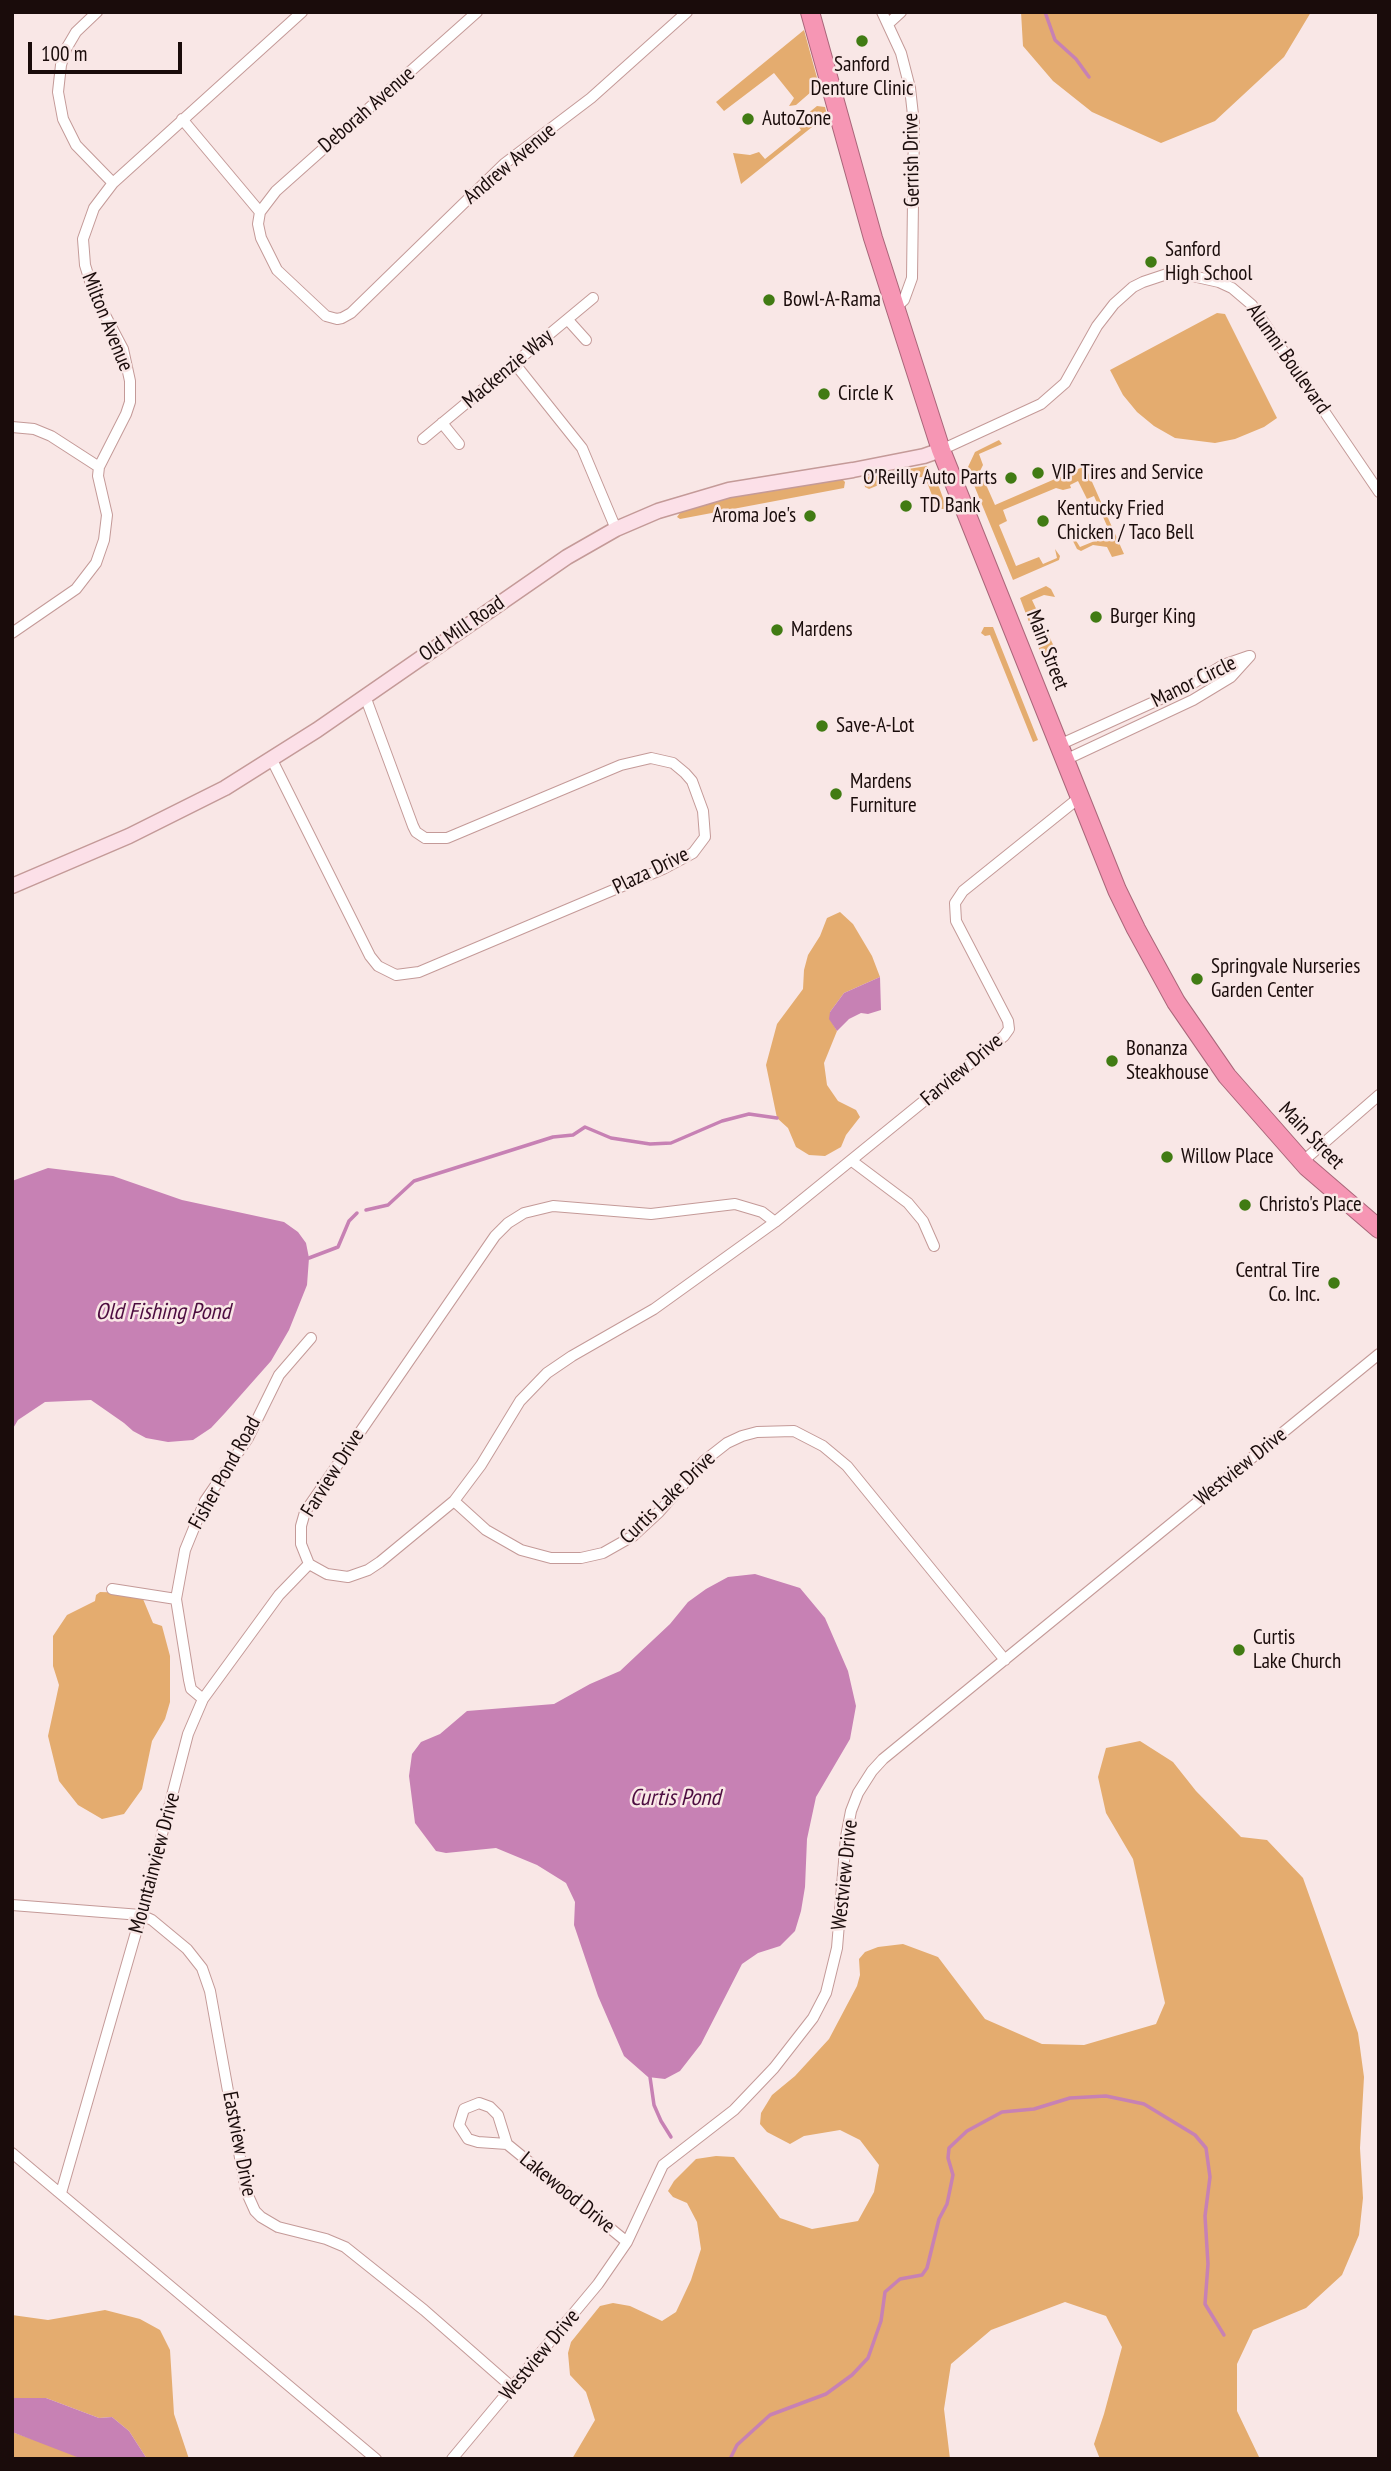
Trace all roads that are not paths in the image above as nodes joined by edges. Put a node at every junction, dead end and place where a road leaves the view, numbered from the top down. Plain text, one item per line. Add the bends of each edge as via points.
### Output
1 (97, 12) edge
2 (302, 12) edge
3 (477, 12) edge
4 (687, 12) edge
5 (810, 12) edge
6 (882, 12) edge
7 (901, 12) edge
8 (889, 23) junction
9 (182, 119) junction
10 (113, 183) junction
11 (260, 212) junction
12 (593, 298) dead end
13 (895, 308) junction
14 (568, 320) junction
15 (586, 340) dead end
16 (515, 364) junction
17 (443, 424) junction
18 (12, 427) edge
19 (423, 439) dead end
20 (459, 444) dead end
21 (941, 450) junction
22 (99, 467) junction
23 (1379, 492) edge
24 (616, 529) junction
25 (12, 633) edge
26 (365, 696) junction
27 (1062, 753) junction
28 (272, 760) junction
29 (1080, 797) junction
30 (12, 886) edge
31 (1379, 1095) edge
32 (852, 1161) junction
33 (1302, 1162) junction
34 (775, 1222) junction
35 (1379, 1230) edge
36 (934, 1246) dead end
37 (311, 1339) dead end
38 (1379, 1354) edge
39 (454, 1501) junction
40 (309, 1564) junction
41 (111, 1589) dead end
42 (176, 1599) junction
43 (1005, 1660) junction
44 (203, 1699) junction
45 (12, 1905) edge
46 (141, 1915) junction
47 (507, 2144) junction
48 (12, 2153) edge
49 (61, 2193) junction
50 (627, 2242) junction
51 (513, 2388) junction
52 (376, 2459) edge
53 (452, 2459) edge

1 - 10 street via 66,49 58,93 76,145
2 - 9 street, Milton Avenue
3 - 11 street, Deborah Avenue via 276,191
4 - 11 street, Andrew Avenue via 591,98 504,164 351,313 337,319 319,310 277,270 261,238
5 - 13 highway, Main Street
6 - 8 street, Gerrish Drive
7 - 8 street
8 - 13 street, Gerrish Drive via 910,88 914,124 912,278 904,300
9 - 10 street, Milton Avenue
9 - 11 street
10 - 22 street, Milton Avenue via 86,225 83,254 94,294 127,360 131,390 120,429
12 - 14 street, Mackenzie Way
13 - 21 highway, Main Street
14 - 15 street
14 - 16 street, Mackenzie Way
16 - 17 street, Mackenzie Way
16 - 24 street via 582,448
17 - 19 street, Mackenzie Way
17 - 20 street
18 - 22 street via 51,436
21 - 23 street, Alumni Boulevard via 1041,404 1065,383 1114,304 1143,282 1179,273 1219,282 1252,305
21 - 24 street, Old Mill Road via 729,490 657,511
21 - 27 highway, Main Street
22 - 25 street via 107,515 96,563 76,589
24 - 26 street, Old Mill Road via 567,557
26 - 28 street, Old Mill Road
26 - 28 street, Plaza Drive via 413,826 425,838 447,838 621,765 651,758 673,763 692,781 703,811 705,837 697,849 663,869 419,972 396,975 370,957
27 - 27 street, Manor Circle via 1193,701 1231,677 1250,656 1223,664
27 - 29 highway, Main Street
28 - 30 street, Old Mill Road via 184,810
29 - 32 street, Farview Drive via 955,903 956,921 1008,1021 1006,1034
29 - 33 highway, Main Street via 1117,890 1176,1002 1227,1076
31 - 33 street
32 - 34 street, Farview Drive
32 - 36 street via 908,1203 923,1221
33 - 35 highway, Main Street
34 - 39 street, Farview Drive via 654,1309 547,1373 520,1401
34 - 40 street, Farview Drive via 735,1203 651,1214 553,1206 524,1213 505,1225 305,1512 301,1542
37 - 42 street, Fisher Pond Road via 279,1375 248,1438 205,1501 186,1550
38 - 43 street, Westview Drive
39 - 40 street, Farview Drive via 380,1562 357,1575 327,1574
39 - 43 street, Curtis Lake Drive via 486,1530 521,1550 551,1558 581,1558 603,1553 633,1536 727,1443 757,1432 794,1431 847,1466
40 - 44 street, Mountainview Drive via 279,1595
41 - 42 street
42 - 44 street, Fisher Pond Road via 191,1689
43 - 50 street, Westview Drive via 883,1759 863,1784 849,1819 837,1948 826,1993 813,2018 774,2068 725,2118 663,2165
44 - 46 street, Mountainview Drive via 188,1734
45 - 46 street
46 - 49 street, Mountainview Drive
46 - 51 street, Eastview Drive via 187,1949 207,1979 246,2191 255,2211 278,2227 345,2248
47 - 47 street, Lakewood Drive via 498,2115 490,2107 474,2104 464,2109 459,2125 468,2138
47 - 50 street, Lakewood Drive
48 - 49 street
49 - 52 street
50 - 51 street, Westview Drive
51 - 53 street, Westview Drive

